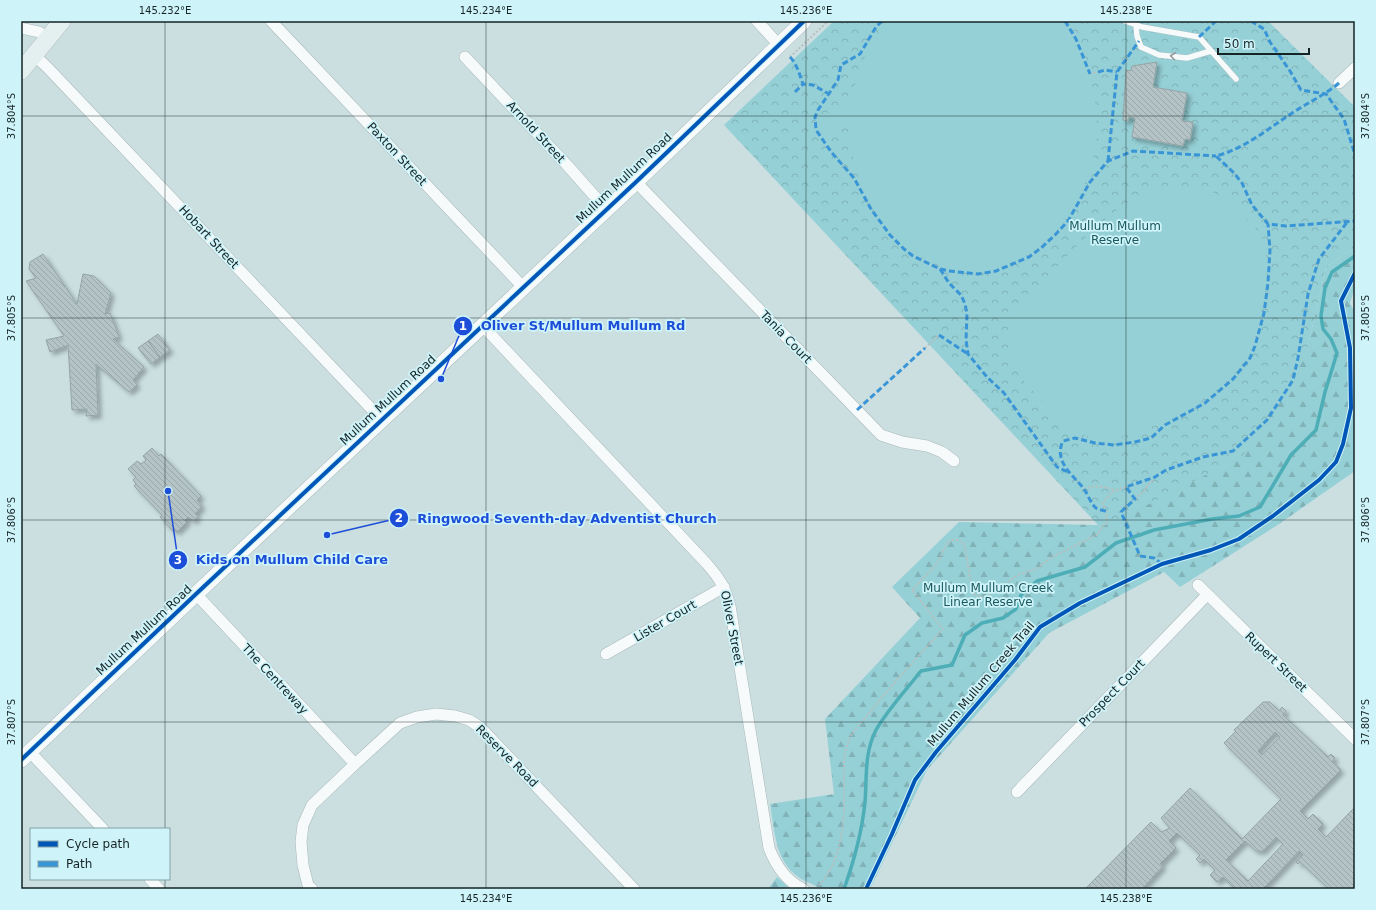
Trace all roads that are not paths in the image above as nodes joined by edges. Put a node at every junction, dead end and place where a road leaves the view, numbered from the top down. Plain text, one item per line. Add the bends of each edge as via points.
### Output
1 (62, 21) edge
2 (271, 21) edge
3 (757, 21) edge
4 (804, 21) edge
5 (1125, 21) edge
6 (1136, 25) junction
7 (21, 28) edge
8 (48, 38) junction
9 (779, 45) junction
10 (1211, 51) junction
11 (34, 55) junction
12 (465, 57) dead end
13 (1355, 68) edge
14 (21, 72) edge
15 (1236, 79) dead end
16 (1339, 83) dead end
17 (636, 182) junction
18 (606, 209) junction
19 (523, 287) junction
20 (482, 325) junction
21 (382, 420) junction
22 (954, 461) dead end
23 (1198, 585) dead end
24 (724, 587) junction
25 (196, 594) junction
26 (1207, 595) junction
27 (606, 654) dead end
28 (1355, 739) edge
29 (26, 756) edge
30 (355, 764) junction
31 (1017, 792) dead end
32 (102, 828) edge
33 (151, 880) edge
34 (159, 889) edge
35 (312, 889) edge
36 (634, 889) edge
37 (803, 889) edge

1 - 8 main road
2 - 19 street, Paxton Street
3 - 9 street
4 - 9 street, Mullum Mullum Road
5 - 6 lane
6 - 10 lane via 1199,37
10 -> 6 lane via 1187,58 1159,55 1141,47
7 - 8 street via 34,30
8 - 11 main road
9 - 17 street, Mullum Mullum Road
10 - 15 lane
11 - 14 main road
11 - 21 street, Hobart Street
12 - 18 street, Arnold Street
13 - 16 street
17 - 18 street, Mullum Mullum Road
17 - 22 street, Tania Court via 882,435 902,442 927,446 942,452
18 - 19 street, Mullum Mullum Road
19 - 20 street, Mullum Mullum Road
20 - 21 street, Mullum Mullum Road
20 - 24 street, Oliver Street via 707,564
21 - 25 street, Mullum Mullum Road
23 - 26 street, Rupert Street
24 - 27 street, Lister Court
24 - 37 street, Oliver Street via 730,606 769,848 782,872
25 - 29 street, Mullum Mullum Road
25 - 30 street, The Centreway
26 - 28 street, Rupert Street
26 - 31 street, Prospect Court
29 - 32 street
30 - 35 street, Reserve Road via 312,805 303,824 303,865 308,885
30 - 36 street, Reserve Road via 400,723 436,714 469,720 480,727
33 - 34 street

